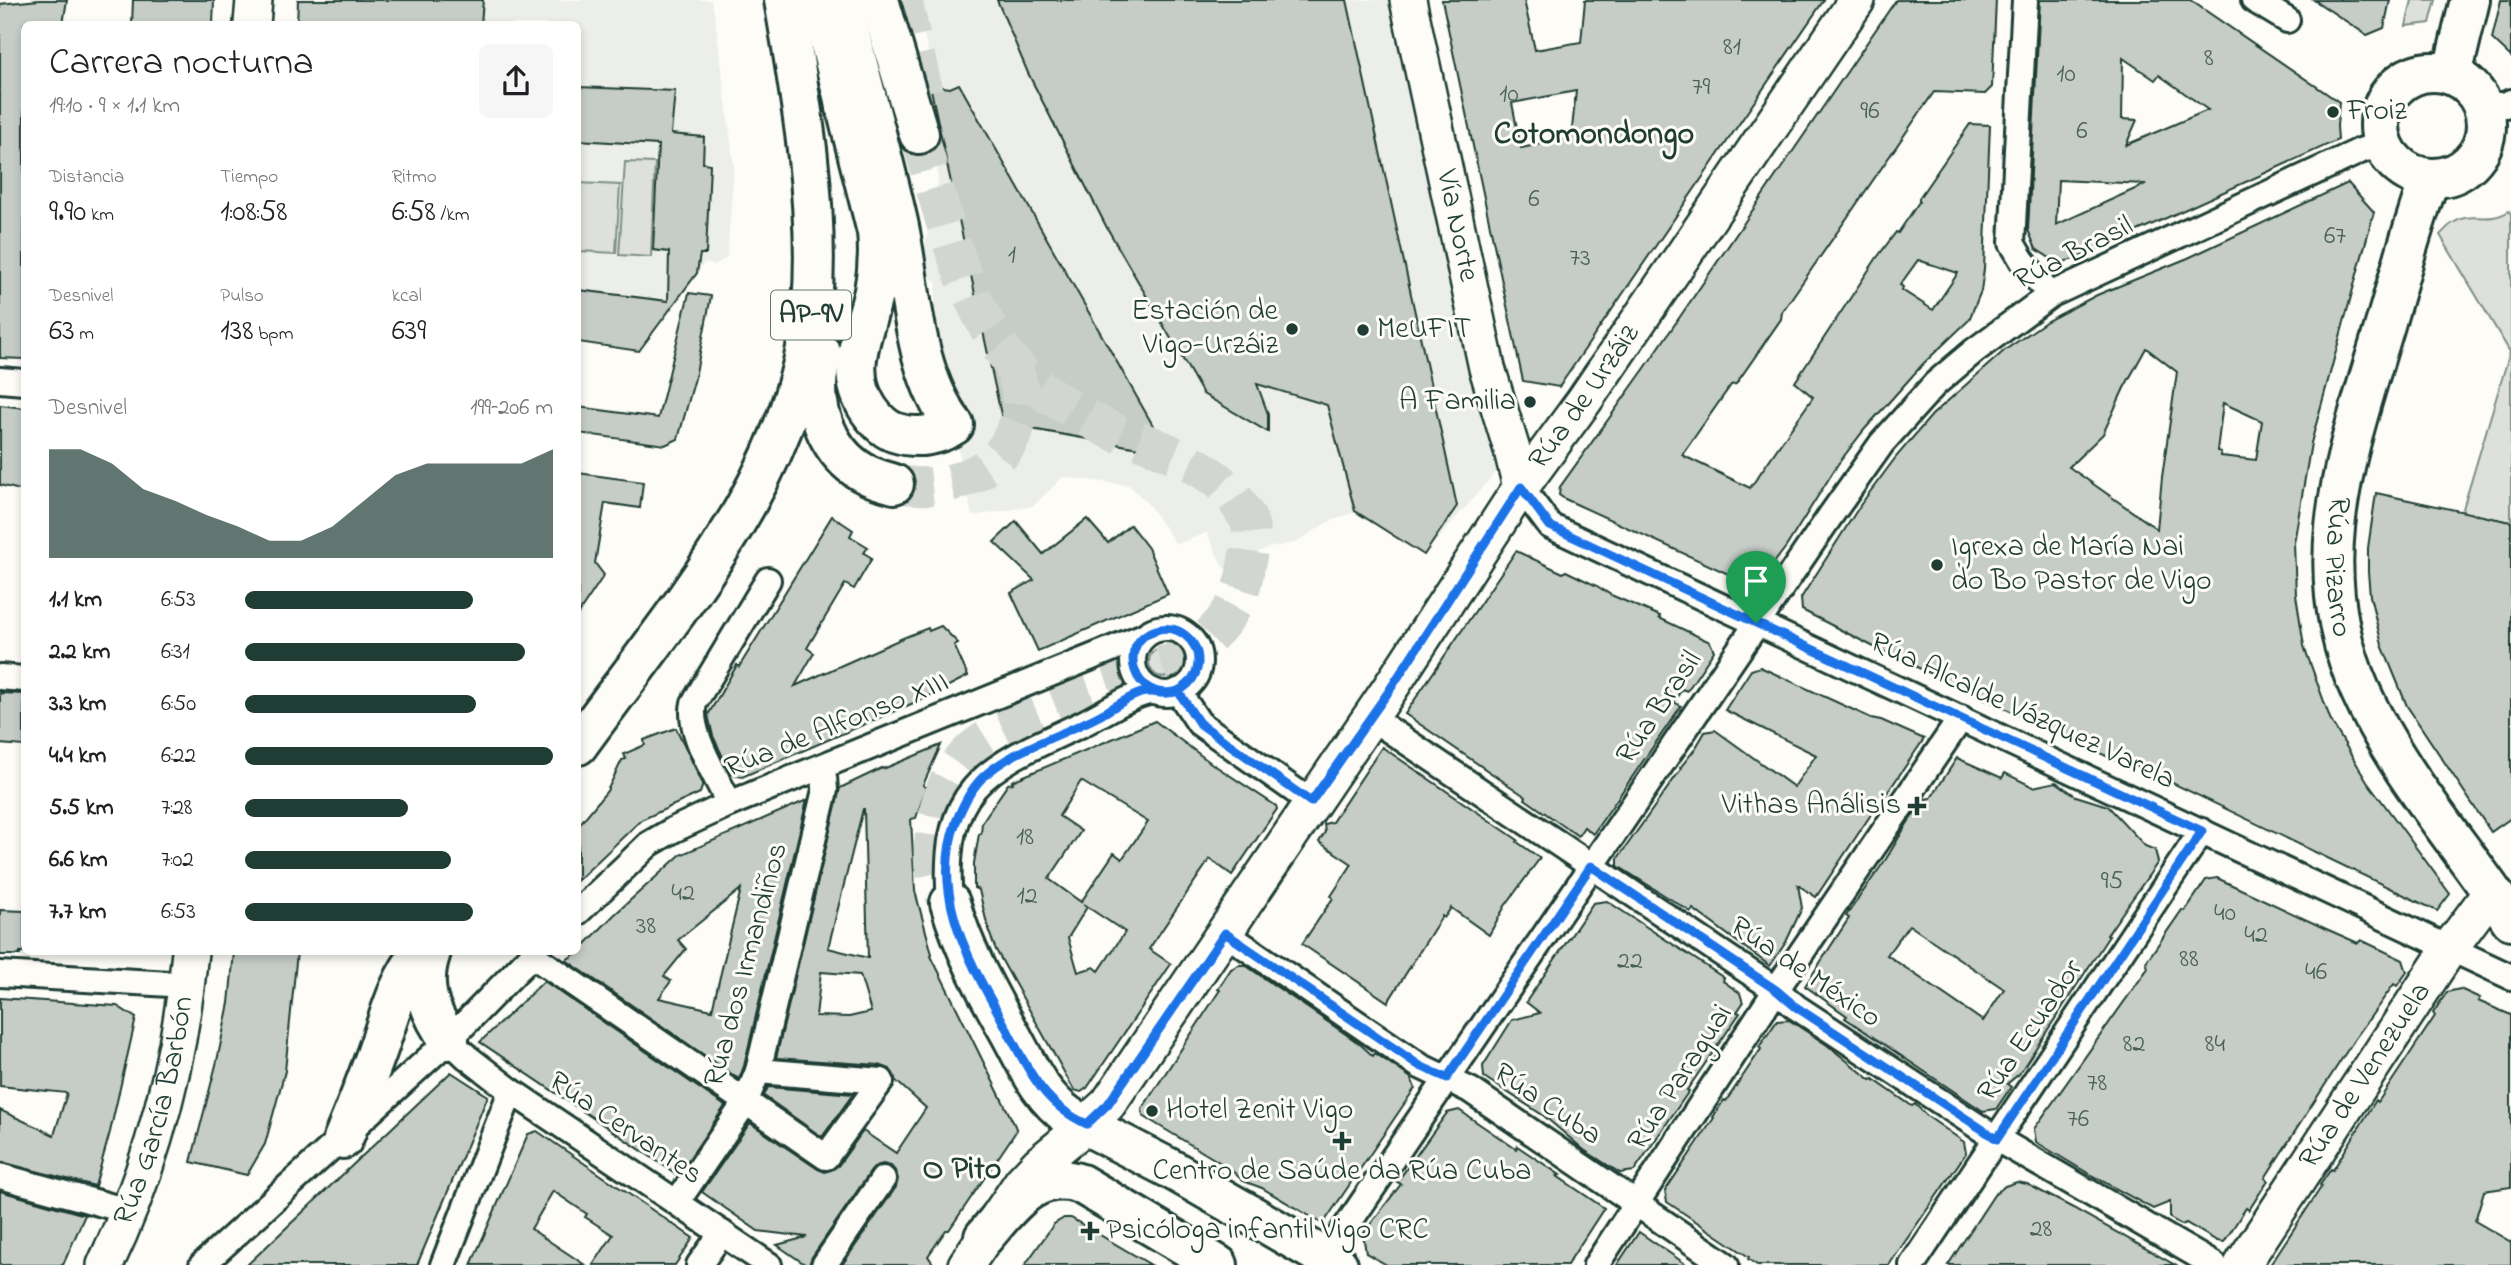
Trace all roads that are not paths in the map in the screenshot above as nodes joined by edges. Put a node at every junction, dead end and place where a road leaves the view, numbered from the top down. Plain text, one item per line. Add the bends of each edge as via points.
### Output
1 (254, 0) edge
2 (784, 0) edge
3 (794, 0) edge
4 (820, 0) edge
5 (841, 0) edge
6 (879, 0) edge
7 (1408, 0) edge
8 (1857, 0) edge
9 (2025, 0) edge
10 (2253, 0) edge
11 (2470, 0) edge
12 (2287, 20) dead end
13 (252, 21) edge
14 (2452, 75) junction
15 (2497, 104) edge
16 (919, 134) tunnel mouth
17 (2383, 143) junction
18 (2430, 178) junction
19 (2050, 295) junction
20 (0, 380) edge
21 (21, 382) edge
22 (894, 484) tunnel mouth
23 (1521, 487) junction
24 (768, 580) dead end
25 (1756, 623) junction
26 (1144, 636) junction
27 (0, 677) edge
28 (21, 679) edge
29 (1153, 691) junction
30 (1178, 691) junction
31 (1370, 717) junction
32 (1961, 718) junction
33 (581, 741) edge
34 (818, 770) junction
35 (1311, 802) junction
36 (729, 804) junction
37 (2202, 831) junction
38 (1591, 866) junction
39 (950, 904) joint
40 (2501, 905) edge
41 (581, 909) edge
42 (1225, 933) junction
43 (2449, 949) junction
44 (420, 955) edge
45 (430, 955) edge
46 (531, 955) edge
47 (536, 955) edge
48 (188, 969) edge
49 (0, 974) edge
50 (2511, 977) edge
51 (1776, 990) junction
52 (449, 1040) junction
53 (758, 1071) junction
54 (1447, 1078) junction
55 (512, 1091) junction
56 (745, 1103) junction
57 (1087, 1124) junction
58 (343, 1139) junction
59 (1997, 1139) junction
60 (0, 1177) edge
61 (883, 1179) dead end
62 (677, 1202) junction
63 (1636, 1203) junction
64 (128, 1211) junction
65 (722, 1233) junction
66 (975, 1251) edge
67 (1328, 1262) edge
68 (105, 1265) edge
69 (202, 1265) edge
70 (443, 1265) edge
71 (699, 1265) edge
72 (769, 1265) edge
73 (824, 1265) edge
74 (1218, 1265) edge
75 (1596, 1265) edge
76 (1726, 1265) edge
77 (1912, 1265) edge
78 (2214, 1265) edge
79 (2242, 1265) edge

1 - 13 main road
2 - 33 main road, AP-9V via 814,207 812,304 799,381 772,453 737,520
3 - 22 main road via 827,165 838,247 837,283 817,385 820,415 844,459 867,475
4 - 5 main road via 877,232 879,259 856,355 856,379 864,403 891,432 929,435 954,425 942,410 916,327 898,223
6 - 16 main road
7 - 23 main road, Vía Norte via 1487,368
8 - 23 main road, Rúa de Urzáiz
9 - 19 street via 2012,243
10 - 12 street
11 - 14 main road
14 - 15 main road
14 - 17 main road via 2435,71 2402,81 2382,109
15 - 18 main road via 2486,121 2476,155 2448,176
17 - 18 main road via 2402,167
17 - 19 street, Rúa Brasil
18 - 40 main road, Rúa Pizarro via 2345,467 2334,523 2333,577 2339,627 2359,688 2384,737
19 - 25 street, Rúa Brasil via 1935,384 1882,443
20 - 21 street
23 - 25 street, Rúa Alcalde Vázquez Varela via 1550,526
23 - 31 main road, Rúa de Urzáiz
24 - 36 street via 694,703 692,714 698,738
25 - 32 street, Rúa Alcalde Vázquez Varela
25 - 38 street, Rúa Brasil
26 - 29 street via 1133,655 1133,666 1137,677
26 - 30 street via 1164,628 1185,634 1193,642 1196,672
26 - 34 street, Rúa de Alfonso XIII
27 - 28 street
29 - 30 street
29 - 39 street via 1028,748 982,779 964,801 952,834 947,869
30 - 35 street via 1199,723
31 - 35 main road, Rúa de Urzáiz
31 - 38 street, Rúa de México
32 - 37 street, Rúa Alcalde Vázquez Varela
32 - 51 street, Rúa Paraguai
34 - 36 street, Rúa de Alfonso XIII
34 - 53 street, Rúa dos Irmandiños via 825,790
35 - 42 main road, Rúa de Urzáiz
36 - 41 street, Rúa de Alfonso XIII via 649,844
37 - 43 street, Rúa Alcalde Vázquez Varela
37 - 59 street, Rúa Ecuador
38 - 51 street, Rúa de México
38 - 54 street, Rúa Brasil
39 - 57 main road via 969,958 1038,1085 1056,1107
40 - 43 main road, Rúa de Venezuela
42 - 54 street, Rúa Cuba via 1420,1066
42 - 57 main road, Rúa de Urzáiz via 1108,1104
43 - 50 street, Rúa Alcalde Vázquez Varela
43 - 79 main road, Rúa de Venezuela
44 - 58 main road via 397,995
45 - 52 main road via 426,999
46 - 52 street
47 - 56 street
48 - 49 street
48 - 64 main road, Rúa García Barbón via 167,1088
51 - 59 street, Rúa de México
51 - 63 street, Rúa Paraguai
52 - 55 street, Rúa Cervantes
52 - 58 street
53 - 56 street, Rúa dos Irmandiños
53 - 56 street via 881,1081 826,1157
54 - 63 street, Rúa Cuba
54 - 67 street, Rúa Brasil
55 - 62 street, Rúa Cervantes
55 - 70 street
56 - 62 street, Rúa dos Irmandiños
57 - 66 main road, Rúa de Urzáiz via 1022,1182
57 - 67 main road
58 - 69 street
59 - 77 street, Rúa Ecuador
59 - 78 street, Rúa de México
60 - 64 street
61 - 73 street
62 - 65 street, Rúa Cervantes
63 - 75 street, Rúa Paraguai
63 - 76 street, Rúa Cuba
64 - 68 main road, Rúa García Barbón
65 - 71 street
65 - 72 street, Rúa Cervantes
66 - 74 main road via 1031,1187 1059,1180 1081,1184

